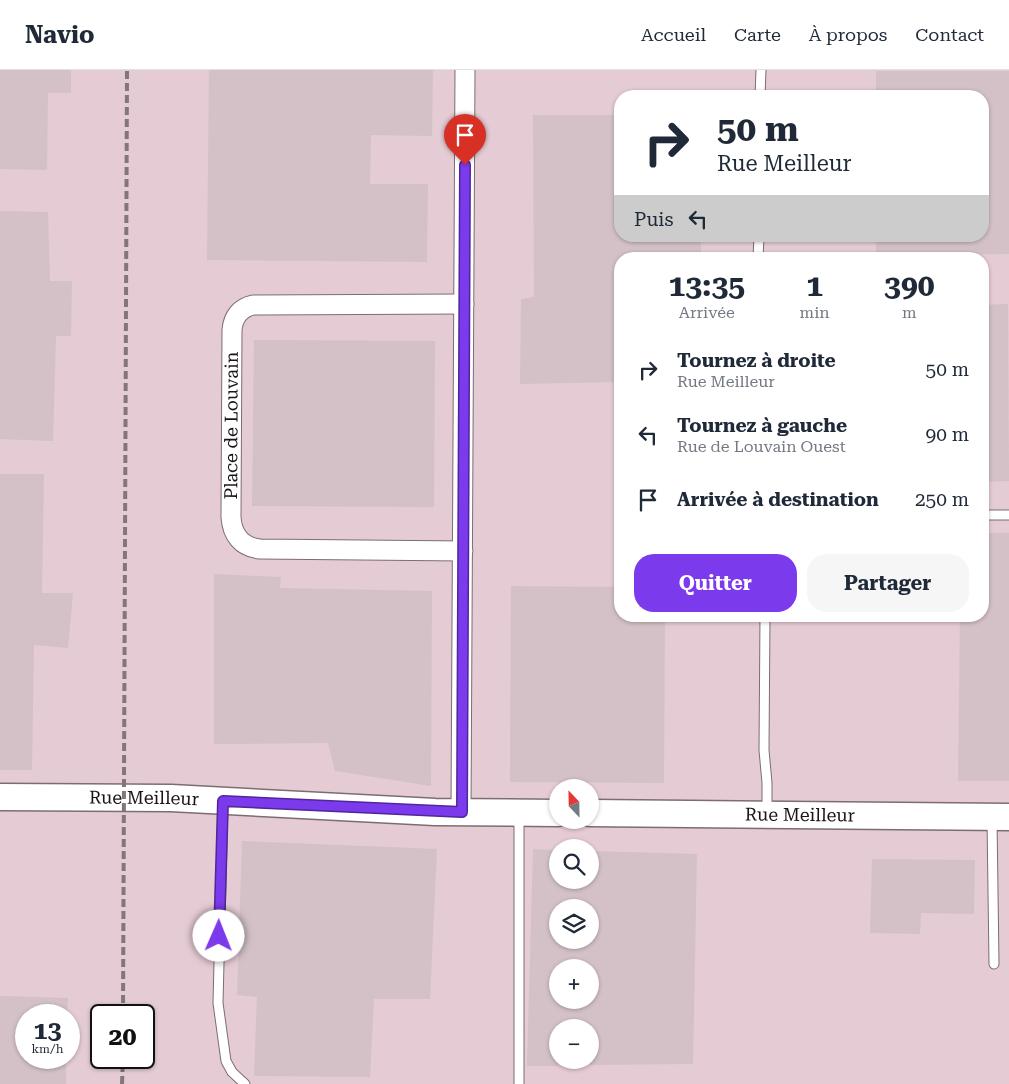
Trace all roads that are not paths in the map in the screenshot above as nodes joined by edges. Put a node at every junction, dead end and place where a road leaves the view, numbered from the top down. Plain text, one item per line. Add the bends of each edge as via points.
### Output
1 (465, 70) edge
2 (761, 70) edge
3 (760, 90) edge
4 (464, 304) junction
5 (989, 514) edge
6 (1009, 515) edge
7 (463, 551) junction
8 (765, 622) edge
9 (0, 797) edge
10 (223, 801) junction
11 (462, 812) junction
12 (519, 813) junction
13 (549, 813) edge
14 (599, 814) edge
15 (767, 815) junction
16 (1001, 817) edge
17 (994, 964) dead end
18 (245, 1084) edge
19 (519, 1084) edge

1 - 4 street
2 - 3 lane
4 - 7 street
4 - 7 street, Place de Louvain via 258,304 239,312 232,330 231,517 238,540 260,549
5 - 6 lane
7 - 11 street
8 - 15 lane
9 - 10 street, Rue Meilleur
10 - 11 street, Rue Meilleur
10 - 18 lane via 218,1004 226,1061
11 - 12 street, Rue Meilleur
12 - 13 street, Rue Meilleur
12 - 19 lane
14 - 15 street, Rue Meilleur
15 - 16 street, Rue Meilleur
16 - 17 lane

